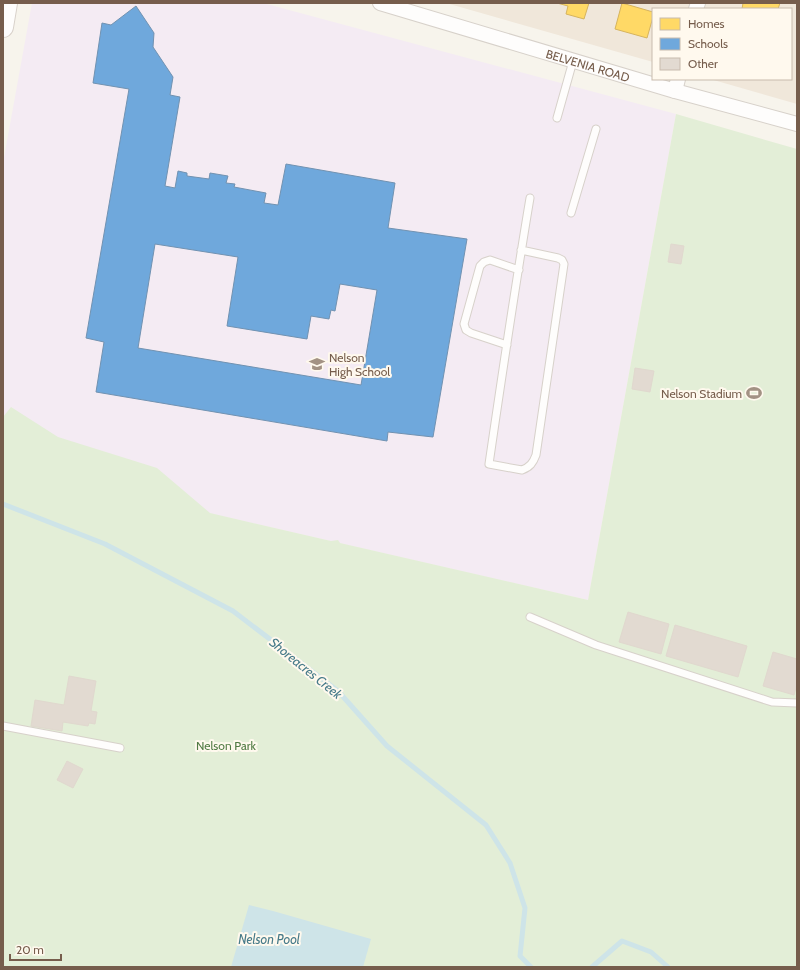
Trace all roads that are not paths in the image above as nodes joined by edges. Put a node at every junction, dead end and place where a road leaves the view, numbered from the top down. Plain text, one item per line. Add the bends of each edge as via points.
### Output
1 (7, 3) edge
2 (380, 3) edge
3 (3, 27) edge
4 (573, 61) junction
5 (652, 79) edge
6 (655, 80) edge
7 (677, 85) edge
8 (557, 118) dead end
9 (797, 124) edge
10 (596, 129) dead end
11 (530, 198) dead end
12 (571, 213) dead end
13 (521, 250) junction
14 (519, 270) junction
15 (507, 345) junction
16 (530, 616) dead end
17 (797, 703) edge
18 (3, 726) edge
19 (120, 748) dead end

1 - 3 main road
2 - 4 street, BELVENIA ROAD
4 - 5 street, BELVENIA ROAD
4 - 8 lane
6 - 7 street, BELVENIA ROAD
7 - 9 street, BELVENIA ROAD
10 - 12 lane
11 - 13 lane
13 - 14 lane
13 - 15 lane via 558,258 564,264 536,455 533,463 522,470 490,464
14 - 15 lane
14 - 15 lane via 490,260 484,262 480,266 464,324 466,330 471,333
16 - 17 lane via 596,645 772,702
18 - 19 lane

